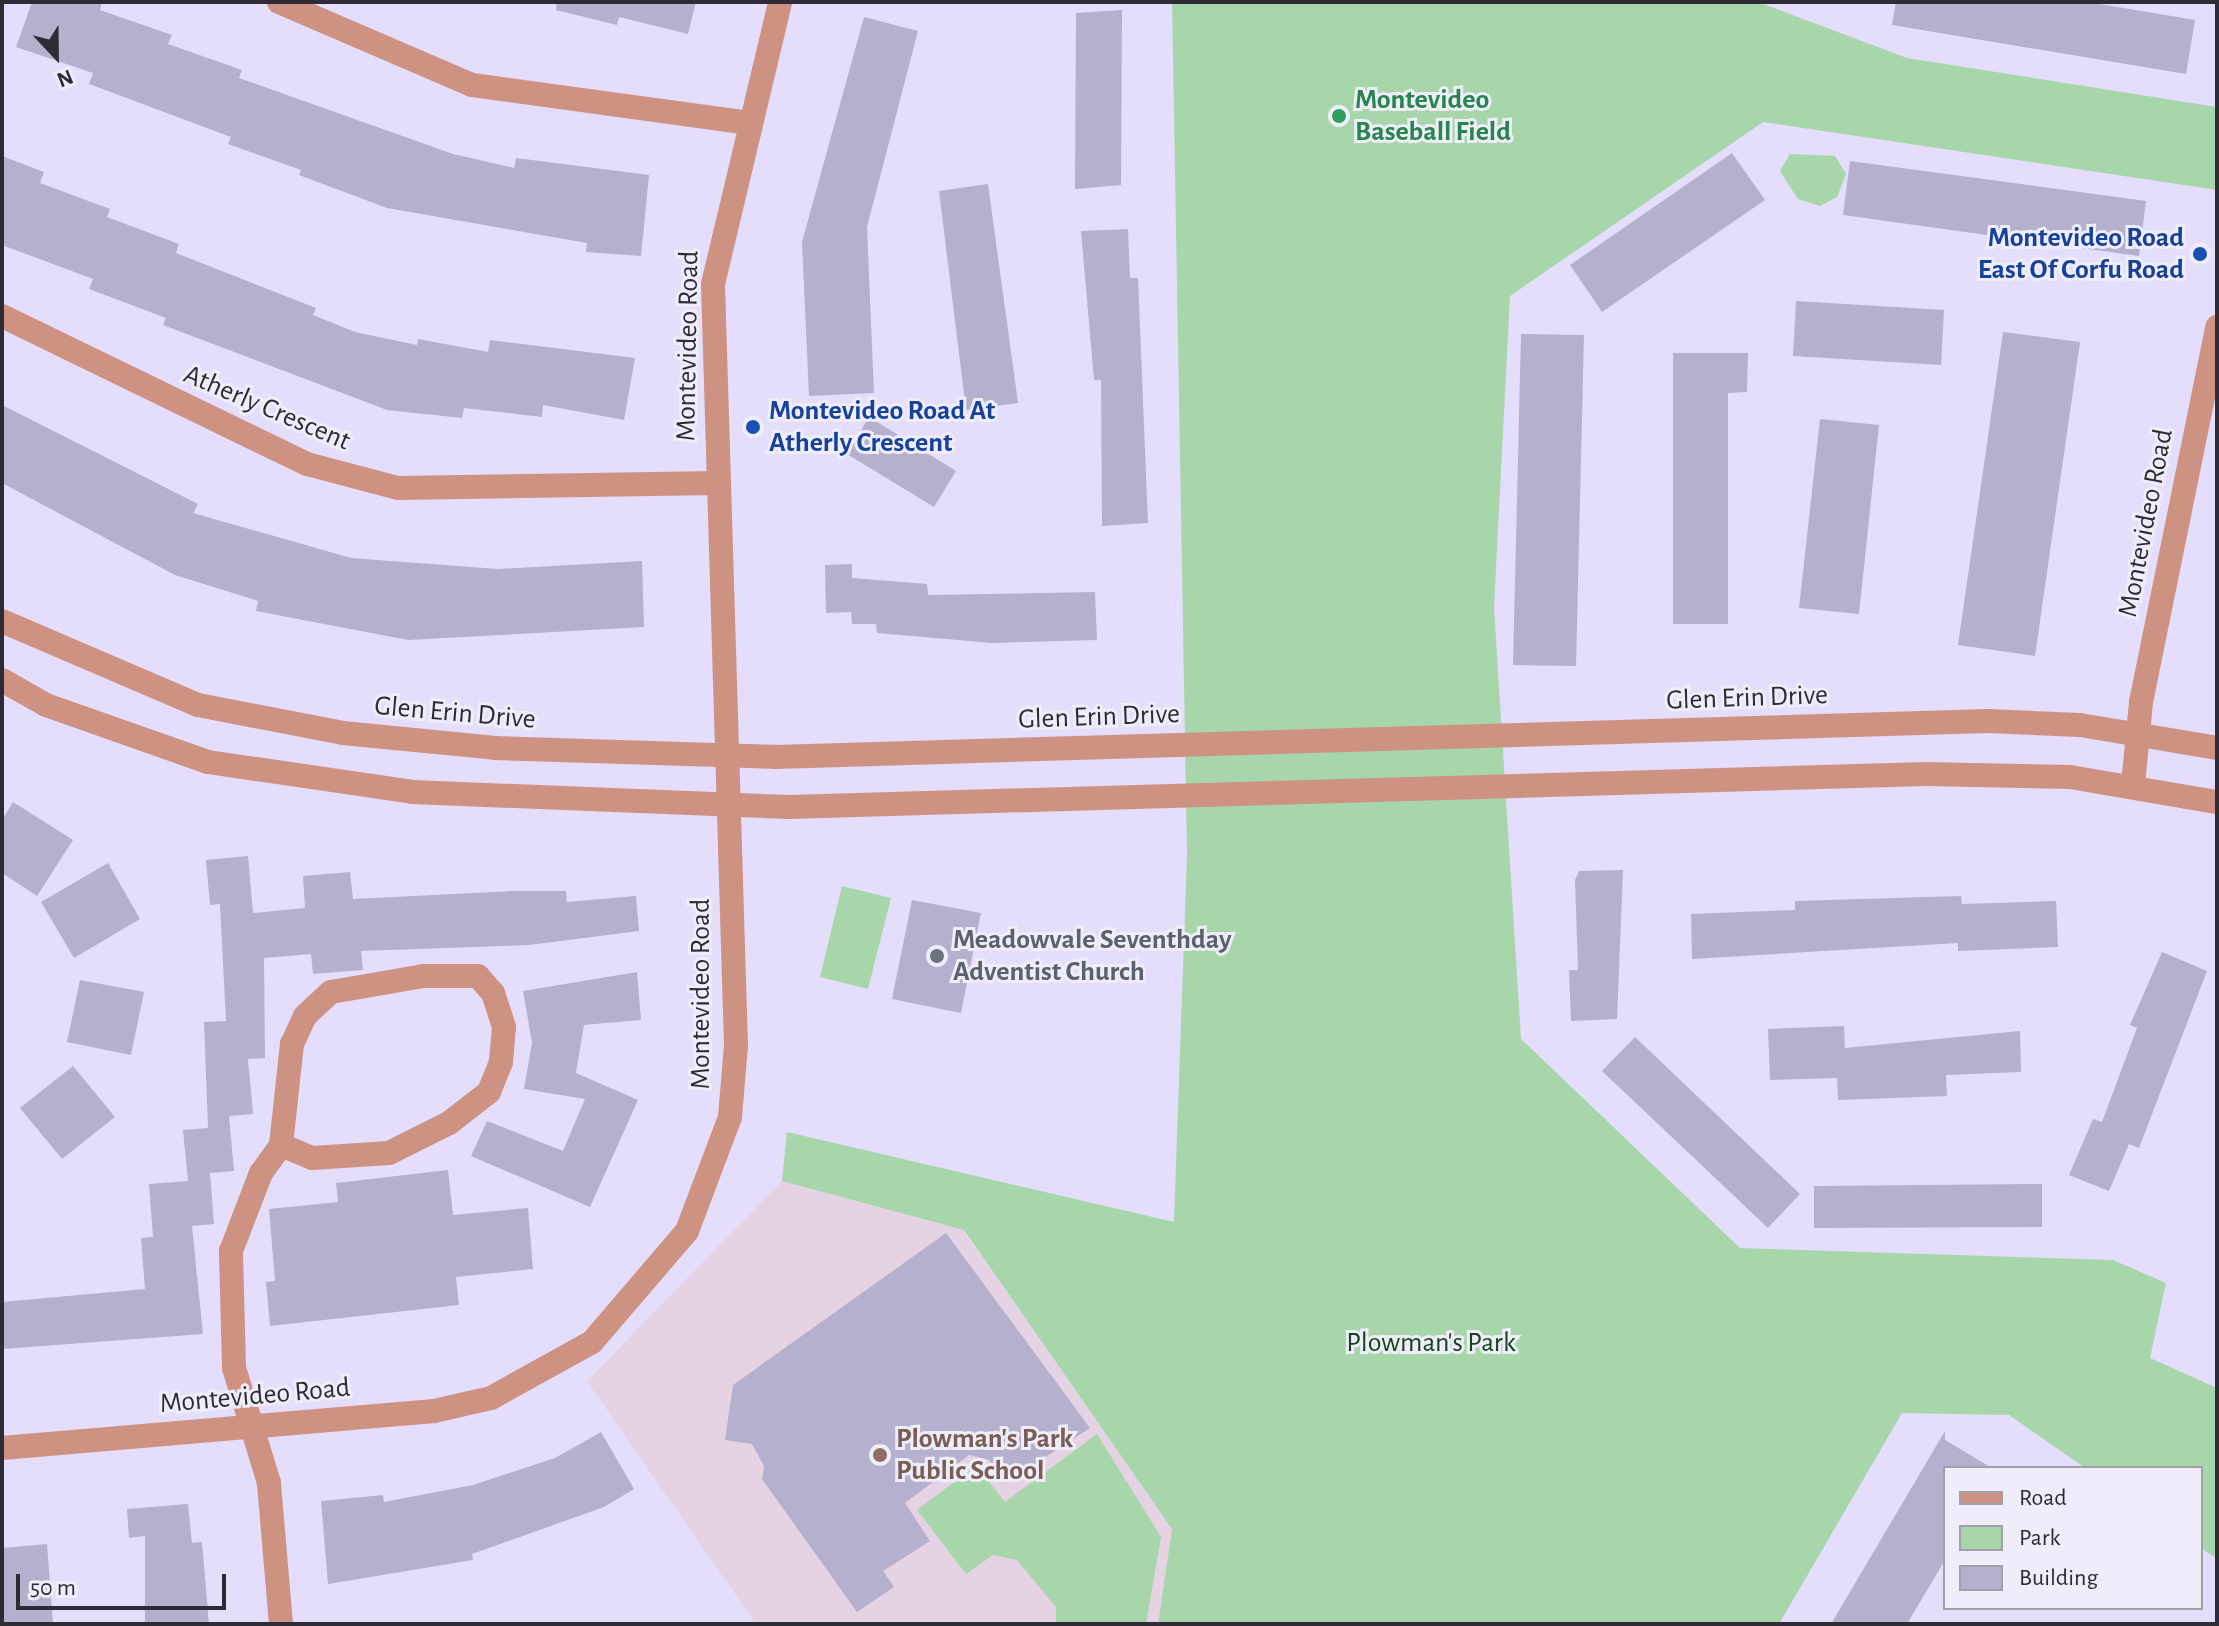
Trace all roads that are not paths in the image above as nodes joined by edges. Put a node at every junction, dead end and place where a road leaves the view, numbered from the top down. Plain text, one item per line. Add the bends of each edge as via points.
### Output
1 (279, 2) edge
2 (780, 2) edge
3 (749, 123) junction
4 (2, 316) edge
5 (2217, 327) edge
6 (717, 483) junction
7 (2, 621) edge
8 (2, 680) edge
9 (2138, 732) junction
10 (2217, 748) edge
11 (726, 758) junction
12 (2133, 784) junction
13 (2217, 802) edge
14 (728, 807) junction
15 (281, 1145) junction
16 (250, 1427) junction
17 (2, 1448) edge
18 (281, 1624) edge

1 - 3 street via 472,85
2 - 3 street, Montevideo Road
3 - 6 street, Montevideo Road via 713,284
4 - 6 street, Atherly Crescent via 307,464 398,488
5 - 9 street, Montevideo Road
6 - 11 street, Montevideo Road
7 - 11 street, Glen Erin Drive via 125,679 264,721 495,748
8 - 14 street via 46,705 208,762 327,784
9 - 10 street, Glen Erin Drive
9 - 11 street, Glen Erin Drive via 1988,721
9 - 12 street, Montevideo Road
11 - 14 street, Montevideo Road
12 - 13 street
12 - 14 street via 1926,774
14 - 16 street, Montevideo Road via 736,1046 730,1117 702,1204 669,1258 592,1342 491,1398 434,1411
15 - 15 street via 312,1158 389,1153 449,1123 489,1092 501,1062 504,1027 493,993 478,976 424,976 331,992 305,1016 292,1044
15 - 16 street via 231,1251 234,1368
16 - 17 street, Montevideo Road
16 - 18 street via 269,1483

